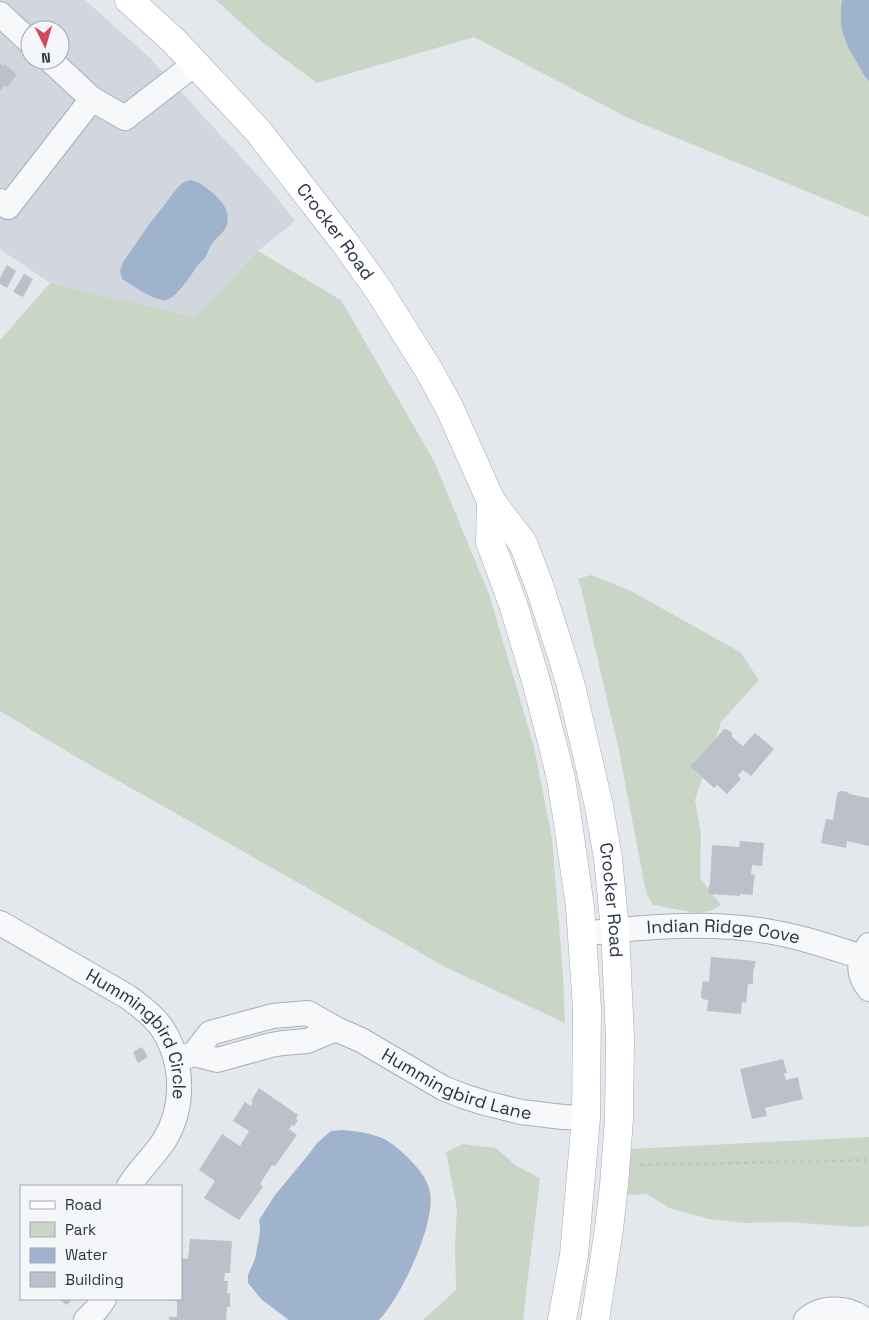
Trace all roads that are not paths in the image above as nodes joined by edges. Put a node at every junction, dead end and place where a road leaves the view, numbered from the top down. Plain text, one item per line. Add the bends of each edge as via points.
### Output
1 (129, 0) edge
2 (0, 14) edge
3 (20, 33) edge
4 (196, 63) junction
5 (60, 70) edge
6 (92, 100) junction
7 (0, 201) edge
8 (491, 501) junction
9 (0, 923) edge
10 (615, 930) junction
11 (582, 934) junction
12 (866, 951) edge
13 (869, 989) edge
14 (185, 1057) junction
15 (586, 1118) junction
16 (130, 1185) edge
17 (103, 1300) edge
18 (86, 1320) edge
19 (562, 1320) edge
20 (595, 1320) edge
21 (806, 1320) edge
22 (865, 1320) edge

1 - 4 main road, Crocker Road
2 - 3 street
4 - 6 street via 125,118
4 - 8 main road, Crocker Road via 259,132 378,289 450,409
5 - 6 street
6 - 7 street via 8,207
8 - 10 main road, Crocker Road via 523,543 561,653 599,806
8 - 11 main road, Crocker Road via 490,542 523,635 561,779
9 - 14 street, Hummingbird Circle via 142,1007
10 - 11 street, Indian Ridge Cove
10 - 12 street, Indian Ridge Cove via 684,925 746,928
10 - 20 main road, Crocker Road via 620,1038 618,1127 609,1229
11 - 15 main road, Crocker Road via 587,1008
12 - 13 street, Indian Ridge Cove via 860,962 860,973
14 - 15 street, Hummingbird Lane via 217,1060 271,1045 307,1041 336,1029 463,1096 521,1112
14 - 16 street, Hummingbird Circle via 179,1074 176,1115 164,1141
15 - 19 main road, Crocker Road via 574,1255
17 - 18 street
21 - 22 street via 819,1312 840,1309

